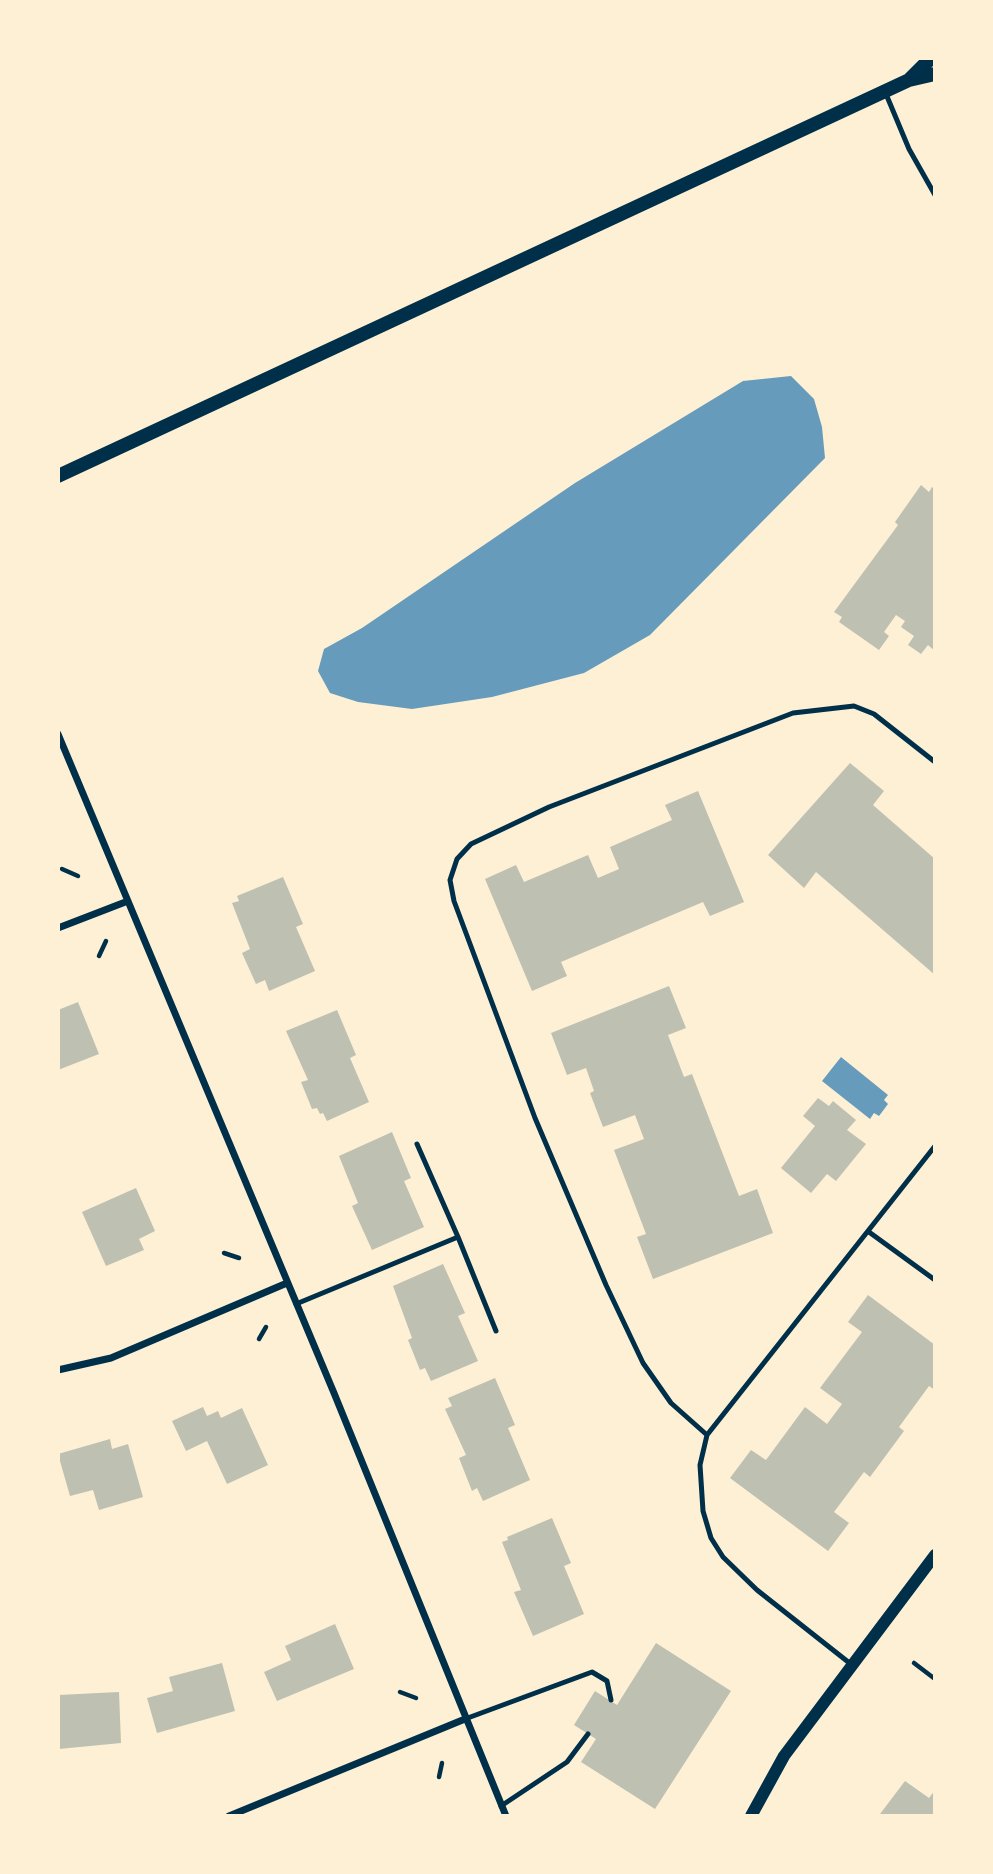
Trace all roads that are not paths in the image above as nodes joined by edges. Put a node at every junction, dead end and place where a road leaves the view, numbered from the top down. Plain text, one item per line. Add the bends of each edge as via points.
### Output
1 (931, 58) edge
2 (935, 74) edge
3 (909, 80) junction
4 (885, 91) junction
5 (935, 195) edge
6 (58, 476) edge
7 (58, 734) edge
8 (935, 762) edge
9 (128, 901) junction
10 (58, 928) edge
11 (417, 1144) dead end
12 (935, 1146) edge
13 (869, 1232) junction
14 (458, 1237) junction
15 (935, 1280) edge
16 (287, 1283) junction
17 (296, 1304) junction
18 (496, 1331) dead end
19 (58, 1370) edge
20 (707, 1435) junction
21 (935, 1555) edge
22 (852, 1665) junction
23 (611, 1700) dead end
24 (465, 1719) junction
25 (588, 1734) dead end
26 (501, 1806) junction
27 (229, 1816) edge
28 (506, 1816) edge
29 (751, 1816) edge

1 - 3 main road
2 - 3 main road
3 - 4 main road
4 - 5 lane via 909,149
4 - 6 main road
7 - 9 street
8 - 20 lane via 874,714 854,706 793,713 549,807 471,844 457,859 450,880 454,901 535,1118 606,1285 643,1363 671,1403
9 - 10 street
9 - 16 street
11 - 14 lane
12 - 13 lane
13 - 15 lane
13 - 20 lane
14 - 17 lane
14 - 18 lane
16 - 17 street
16 - 19 street via 111,1358
17 - 24 street
20 - 22 lane via 700,1465 703,1511 711,1538 723,1557 757,1590
21 - 22 street
22 - 29 street via 784,1756
23 - 24 lane via 607,1681 592,1672
24 - 26 street
24 - 27 street
25 - 26 lane via 567,1762
26 - 28 street

